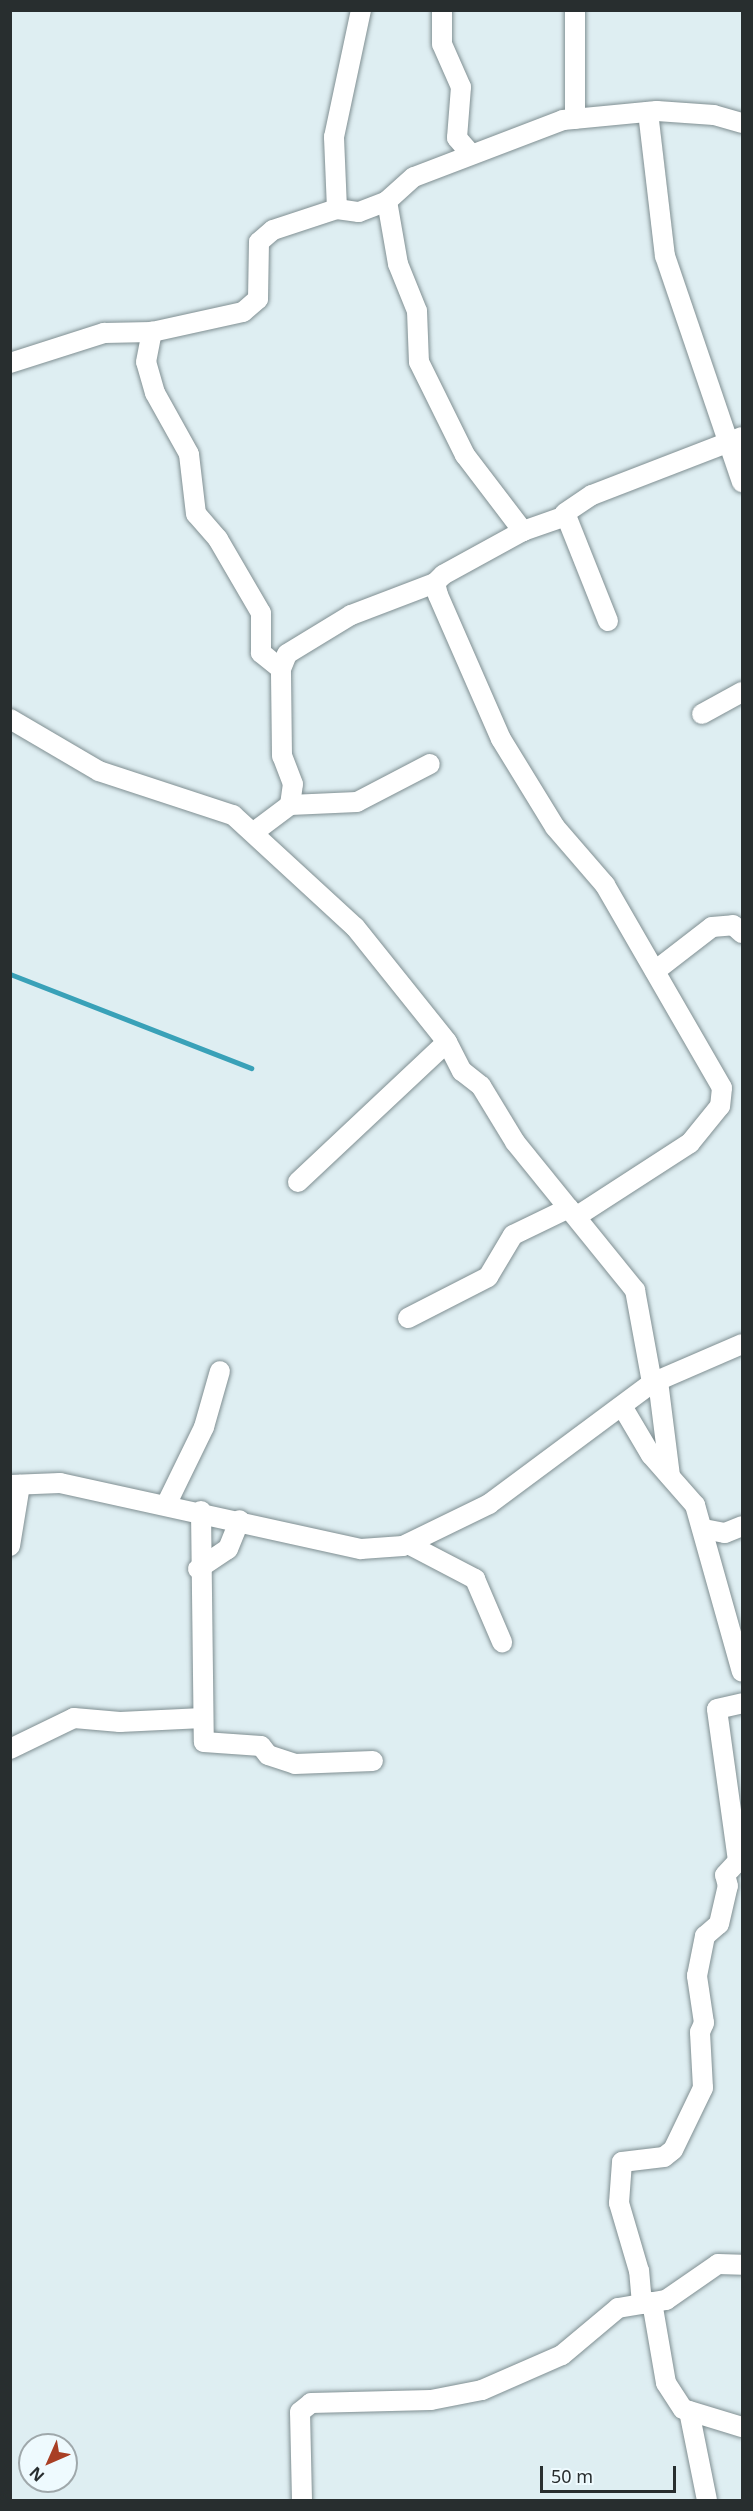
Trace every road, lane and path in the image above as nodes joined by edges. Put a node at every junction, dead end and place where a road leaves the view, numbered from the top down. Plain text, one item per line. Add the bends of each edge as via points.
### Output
1 (361, 10) edge
2 (442, 10) edge
3 (575, 10) edge
4 (648, 112) junction
5 (575, 118) junction
6 (742, 123) edge
7 (471, 154) junction
8 (387, 201) junction
9 (337, 209) junction
10 (152, 332) junction
11 (10, 363) edge
12 (734, 439) edge
13 (742, 482) edge
14 (563, 517) junction
15 (523, 531) junction
16 (435, 583) junction
17 (608, 621) dead end
18 (281, 669) junction
19 (742, 692) edge
20 (702, 714) dead end
21 (10, 719) edge
22 (430, 764) dead end
23 (290, 805) junction
24 (254, 832) junction
25 (742, 933) edge
26 (655, 971) junction
27 (447, 1042) junction
28 (298, 1182) dead end
29 (573, 1212) junction
30 (408, 1318) dead end
31 (742, 1344) edge
32 (220, 1371) dead end
33 (655, 1382) junction
34 (622, 1406) junction
35 (672, 1480) junction
36 (15, 1485) edge
37 (167, 1503) junction
38 (201, 1511) junction
39 (240, 1520) junction
40 (742, 1526) edge
41 (704, 1528) junction
42 (408, 1544) junction
43 (10, 1546) edge
44 (198, 1569) junction
45 (502, 1642) dead end
46 (742, 1672) edge
47 (742, 1703) edge
48 (203, 1718) junction
49 (10, 1749) edge
50 (373, 1761) dead end
51 (742, 2265) edge
52 (647, 2303) junction
53 (689, 2411) junction
54 (742, 2427) edge
55 (302, 2500) edge
56 (707, 2500) edge

1 - 9 street via 334,137
2 - 7 street via 442,44 461,87 457,138
3 - 5 street
4 - 5 street
4 - 6 street via 714,115
4 - 12 street via 664,256
5 - 7 street
7 - 8 street via 414,177
8 - 9 street via 360,212
8 - 15 street via 398,264 417,311 419,362 465,455
9 - 10 street via 273,230 259,243 258,299 243,312
10 - 11 street via 93,336
10 - 18 street via 146,362 155,393 189,454 196,514 218,539 261,613 261,653
12 - 13 street
12 - 14 street via 592,495
14 - 15 street
14 - 17 street
15 - 16 street
16 - 18 street via 325,629 287,654
16 - 26 street via 501,739 555,827 605,885
18 - 23 street via 282,756 293,784
19 - 20 street
21 - 24 street via 99,771 233,815
22 - 23 street via 357,802
23 - 24 street
24 - 27 street via 356,927
25 - 26 street via 733,925 712,927
26 - 29 street via 713,1068 722,1088 720,1106 690,1143
27 - 28 street
27 - 29 street via 462,1071 481,1086 515,1142
29 - 30 street via 513,1235 488,1277
29 - 33 street via 635,1290
31 - 33 street
32 - 37 street via 204,1427
33 - 34 street
33 - 35 street
34 - 35 street
34 - 42 street via 489,1504
35 - 41 street via 695,1505
36 - 37 street via 60,1483
36 - 43 street
37 - 38 street
38 - 39 street
38 - 44 street
39 - 42 street via 361,1549
39 - 44 street via 228,1549
40 - 41 street via 725,1533
41 - 46 street
42 - 45 street via 475,1579
44 - 48 street
47 - 52 street via 717,1709 738,1861 725,1875 728,1886 721,1915 705,1936 697,1976 704,2023 700,2032 703,2088 673,2150 664,2157 622,2162 619,2203
48 - 49 street via 120,1722 74,1718
48 - 50 street via 204,1742 261,1746 268,1755 295,1764
51 - 52 street via 704,2269 692,2284
52 - 53 street via 666,2383
52 - 55 street via 618,2308 562,2355 482,2390 431,2400 311,2403 300,2412
53 - 54 street
53 - 56 street

